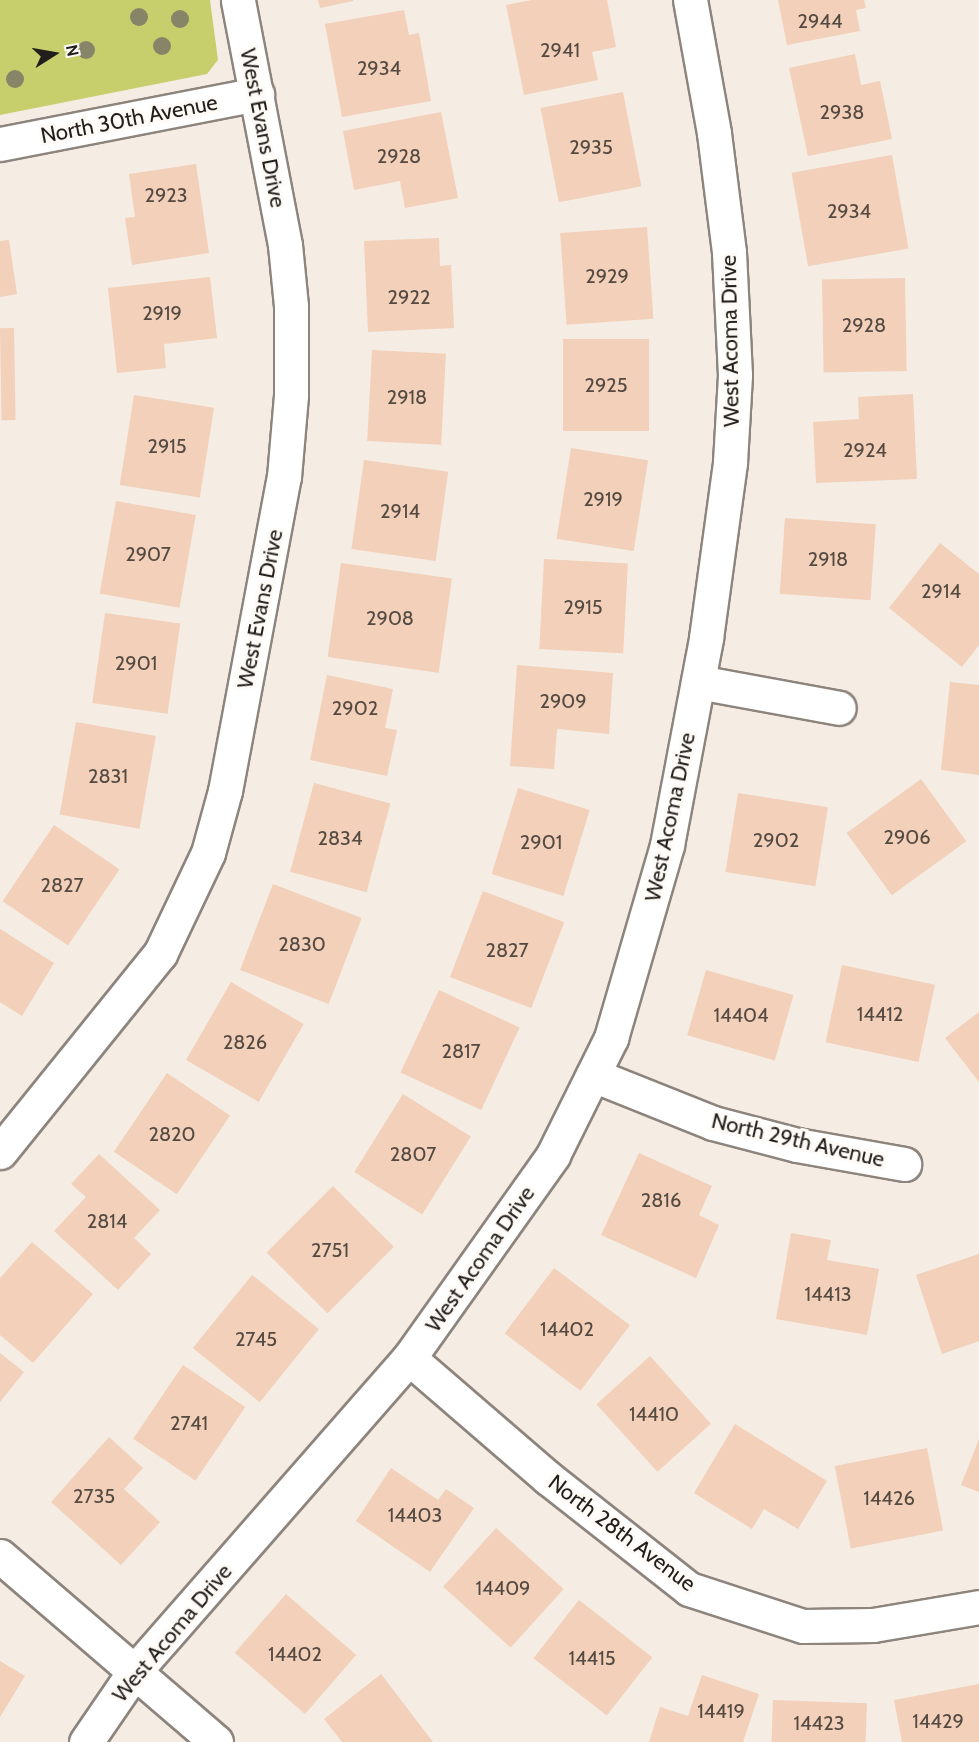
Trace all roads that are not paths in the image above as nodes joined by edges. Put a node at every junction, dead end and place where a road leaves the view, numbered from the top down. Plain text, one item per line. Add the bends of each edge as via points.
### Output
1 (238, 0) edge
2 (690, 0) edge
3 (257, 94) junction
4 (0, 144) edge
5 (698, 682) junction
6 (839, 708) dead end
7 (593, 1074) junction
8 (0, 1152) edge
9 (904, 1164) dead end
10 (409, 1358) junction
11 (0, 1556) edge
12 (979, 1607) edge
13 (134, 1672) junction
14 (86, 1742) edge
15 (216, 1742) edge

1 - 3 street, West Evans Drive
2 - 5 street, West Acoma Drive via 714,133 729,252 735,375 730,462
3 - 4 street, North 30th Avenue
3 - 8 street, West Evans Drive via 285,245 291,306 291,395 284,477 225,791 208,853 160,954
5 - 6 street
5 - 7 street, West Acoma Drive via 664,856 630,981
7 - 9 street, North 29th Avenue via 714,1123 797,1144
7 - 10 street, West Acoma Drive via 553,1155
10 - 12 street, North 28th Avenue via 557,1485 690,1589 803,1626 873,1625
10 - 13 street, West Acoma Drive
11 - 13 street
13 - 14 street, West Acoma Drive
13 - 15 street

